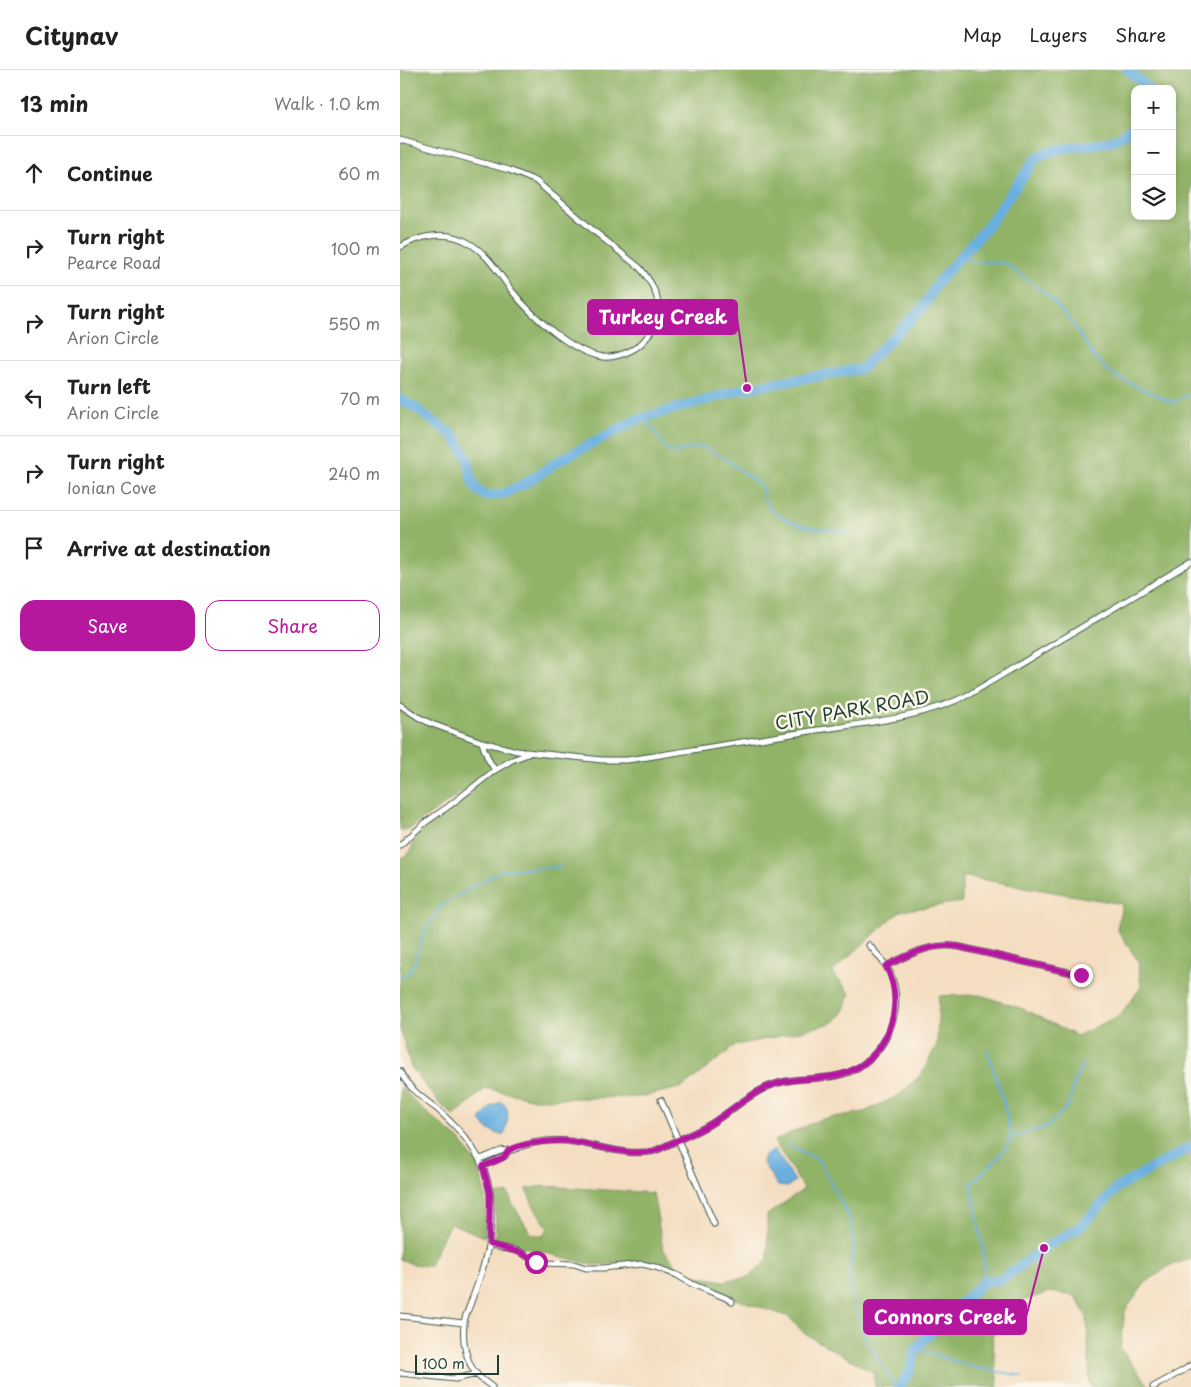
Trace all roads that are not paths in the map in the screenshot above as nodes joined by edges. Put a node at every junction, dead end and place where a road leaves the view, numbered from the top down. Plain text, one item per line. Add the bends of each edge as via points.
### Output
1 (400, 140) edge
2 (400, 247) edge
3 (1191, 562) edge
4 (400, 705) edge
5 (482, 742) junction
6 (530, 753) junction
7 (495, 770) junction
8 (400, 845) edge
9 (870, 945) dead end
10 (886, 966) junction
11 (1081, 975) dead end
12 (400, 1071) edge
13 (662, 1100) dead end
14 (678, 1140) junction
15 (508, 1151) junction
16 (480, 1159) junction
17 (483, 1166) junction
18 (714, 1224) dead end
19 (489, 1244) junction
20 (732, 1302) dead end
21 (400, 1316) edge
22 (464, 1323) junction
23 (1191, 1364) edge
24 (400, 1373) edge
25 (477, 1374) junction
26 (492, 1387) edge
27 (1153, 1387) edge

1 - 2 street via 536,181 640,268 656,295 656,319 638,347 610,357 594,355 555,333 513,292 488,258 468,242 450,236 435,236 419,238
3 - 6 street, CITY PARK ROAD via 979,689 930,710 627,760
4 - 5 street, CITY PARK ROAD via 432,724
5 - 6 street, CITY PARK ROAD
5 - 7 street via 488,761
6 - 7 street
7 - 8 street
9 - 10 street
10 - 11 street via 921,950 943,946 960,947
10 - 14 street via 894,988 894,1015 884,1041 865,1062 840,1075 790,1080 770,1086 749,1096 709,1125
12 - 16 street via 411,1088 460,1131
13 - 14 street
14 - 15 street via 652,1151 640,1152 566,1141 528,1144
14 - 18 street
15 - 16 street
15 - 17 street via 505,1156
16 - 17 street
17 - 19 street via 490,1193
19 - 20 street via 514,1250 543,1263 574,1264 586,1268 642,1264 655,1267
19 - 22 street
21 - 22 street
22 - 25 street via 468,1360
23 - 27 street
24 - 25 street via 455,1379
25 - 26 street

